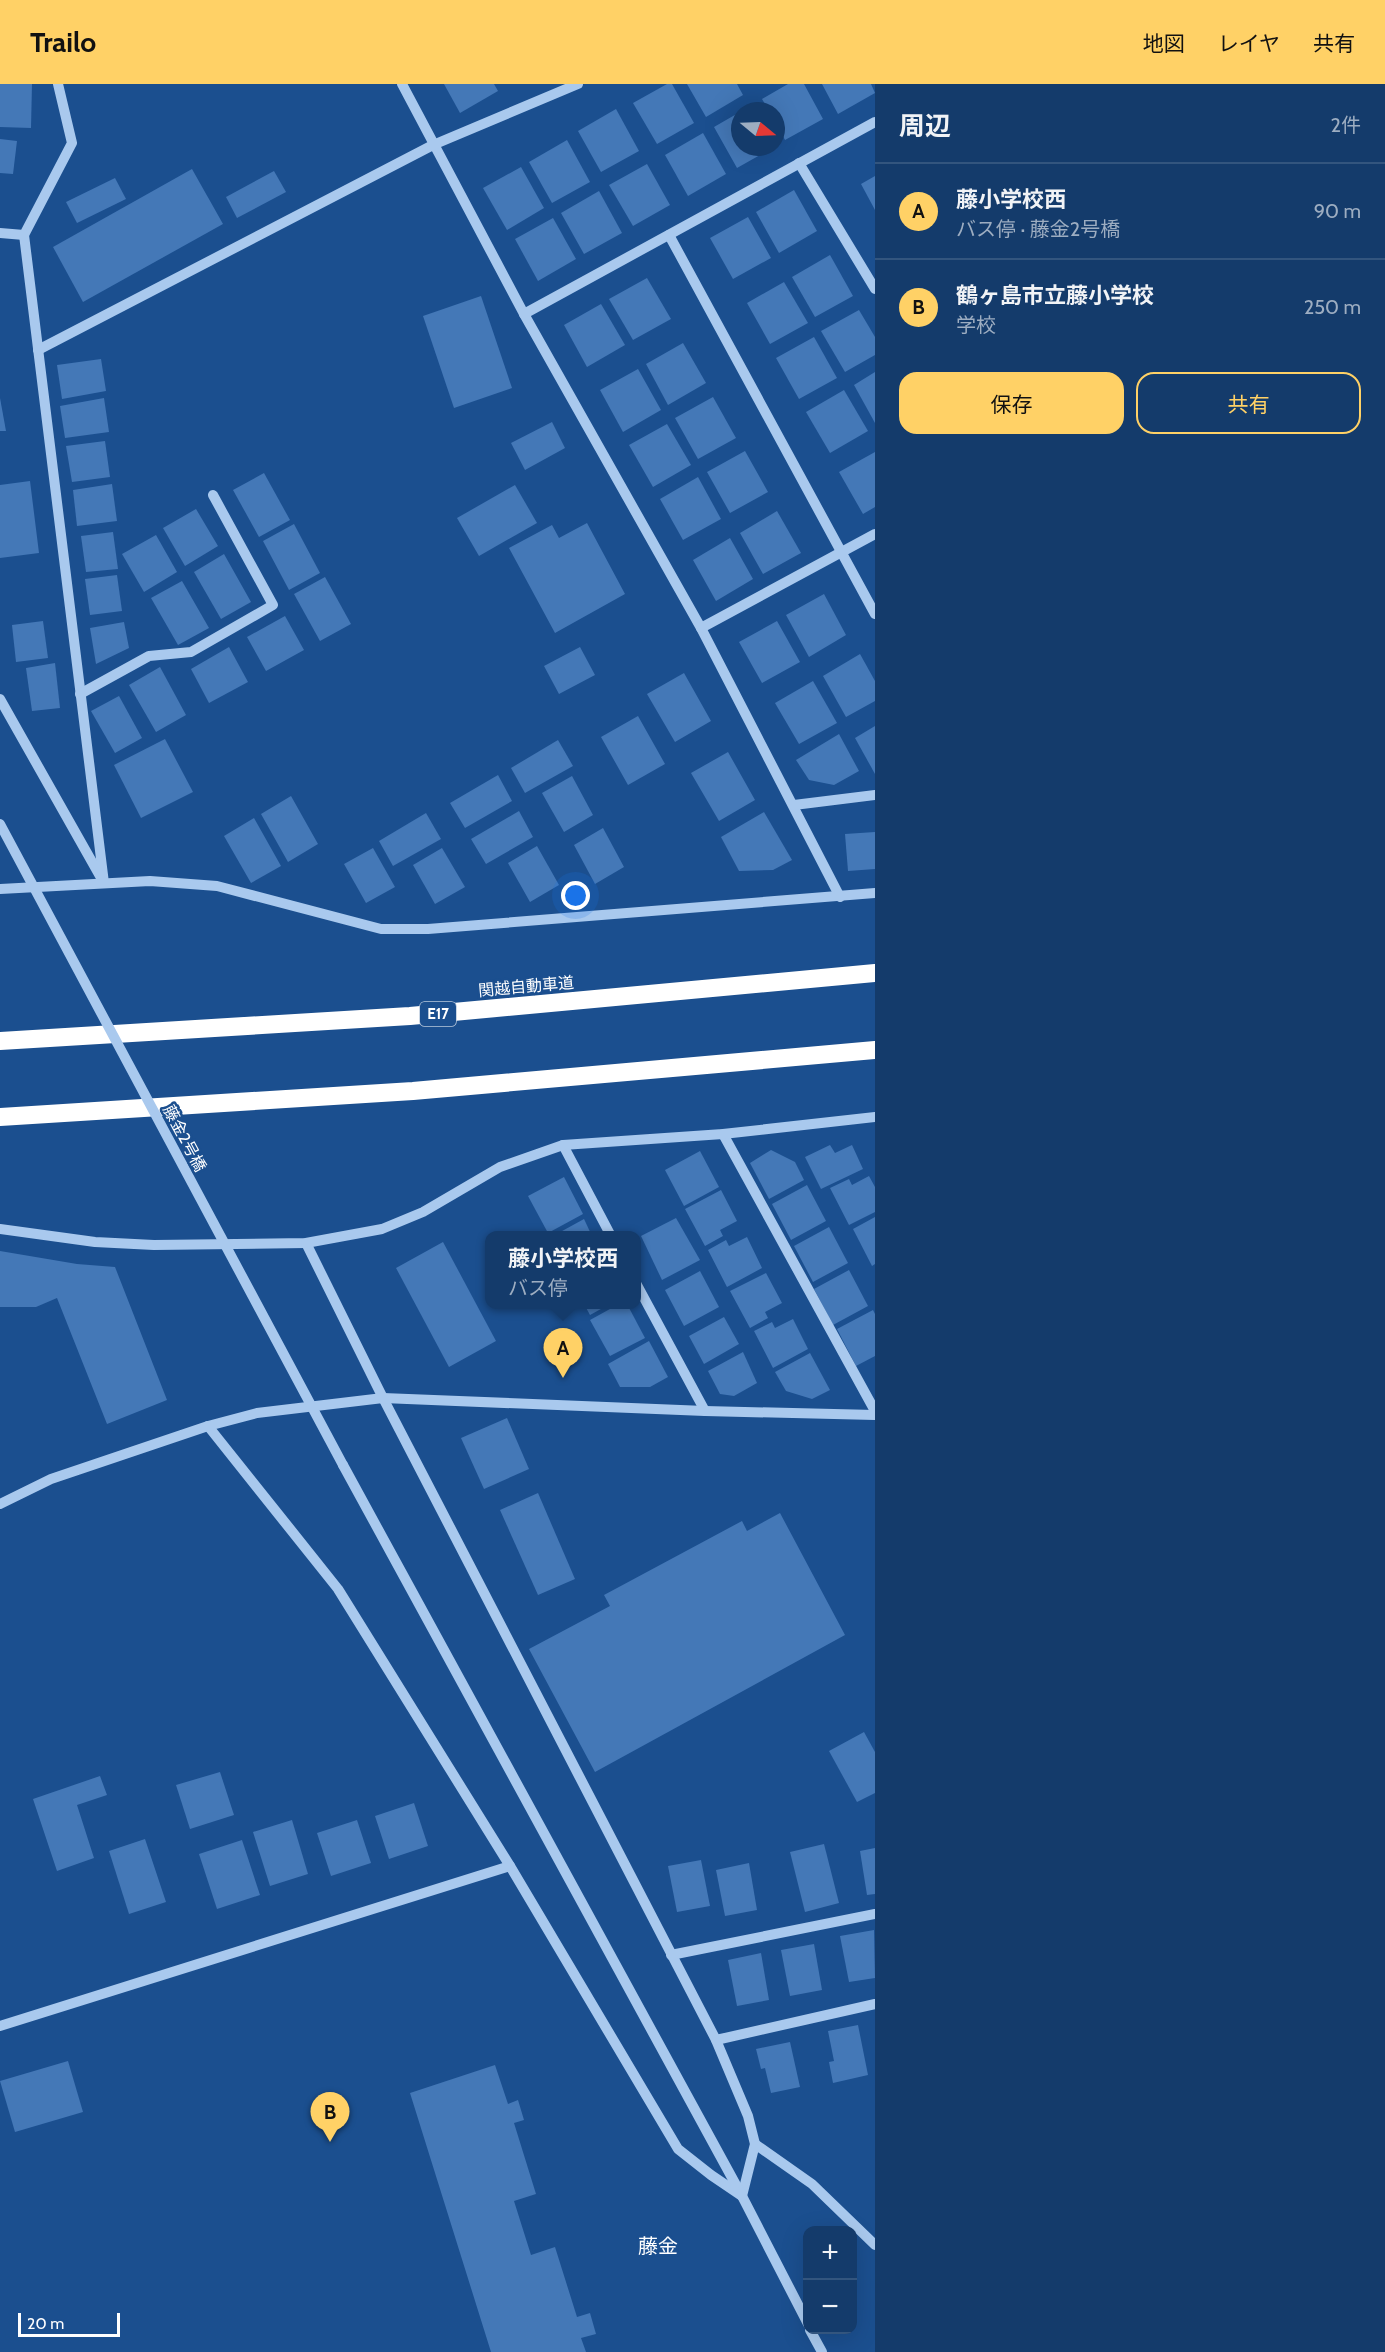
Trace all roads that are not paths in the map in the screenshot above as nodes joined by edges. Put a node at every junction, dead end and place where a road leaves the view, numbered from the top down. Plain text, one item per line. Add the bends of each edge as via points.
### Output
1 (58, 84) edge
2 (402, 84) edge
3 (578, 84) edge
4 (875, 122) edge
5 (432, 145) junction
6 (799, 163) junction
7 (0, 233) edge
8 (669, 234) junction
9 (24, 235) junction
10 (875, 289) edge
11 (524, 314) junction
12 (38, 350) junction
13 (213, 495) dead end
14 (875, 534) edge
15 (842, 553) junction
16 (875, 614) edge
17 (701, 628) junction
18 (80, 694) junction
19 (0, 699) edge
20 (875, 795) edge
21 (795, 805) junction
22 (0, 824) edge
23 (104, 883) junction
24 (0, 889) edge
25 (875, 893) edge
26 (840, 897) junction
27 (875, 973) edge
28 (0, 1041) edge
29 (875, 1050) edge
30 (0, 1117) edge
31 (873, 1120) edge
32 (723, 1134) junction
33 (563, 1146) junction
34 (0, 1229) edge
35 (608, 1231) edge
36 (306, 1243) junction
37 (641, 1292) edge
38 (383, 1398) junction
39 (705, 1411) junction
40 (875, 1413) edge
41 (208, 1426) junction
42 (0, 1504) edge
43 (510, 1866) junction
44 (875, 1914) edge
45 (671, 1955) junction
46 (875, 2004) edge
47 (0, 2026) edge
48 (716, 2040) junction
49 (755, 2144) junction
50 (742, 2196) junction
51 (875, 2245) edge
52 (803, 2316) edge
53 (812, 2334) edge
54 (822, 2352) edge

1 - 9 street via 72,142
2 - 5 street
3 - 5 street
4 - 6 street
5 - 11 street
5 - 12 street
6 - 8 street
6 - 10 street
7 - 9 street
8 - 11 street
8 - 15 street
9 - 12 street
11 - 17 street
12 - 18 street
13 - 18 street via 273,605 191,652 149,656
14 - 15 street
15 - 16 street
15 - 17 street
17 - 21 street
18 - 23 street
19 - 23 street
20 - 21 street
21 - 26 street
22 - 50 street, 藤金2号橋, bridge via 343,1466
23 - 24 street
23 - 26 street via 150,881 217,886 381,929 428,929
25 - 26 street
27 - 28 highway, 関越自動車道 / E17 via 410,1016
29 - 30 highway via 425,1090
31 - 32 street
32 - 33 street
32 - 40 street
33 - 35 street
33 - 36 street via 500,1167 423,1212 382,1229
34 - 36 street via 95,1242 154,1245
36 - 38 street
37 - 39 street
38 - 39 street
38 - 41 street via 257,1413
38 - 45 street
39 - 40 street
41 - 42 street via 51,1479
41 - 43 street via 338,1589
43 - 47 street
43 - 50 street via 678,2149
44 - 45 street
45 - 48 street
46 - 48 street
48 - 49 street via 748,2116
49 - 50 street
49 - 51 street via 812,2184
50 - 52 street, 藤金2号橋
53 - 54 street

